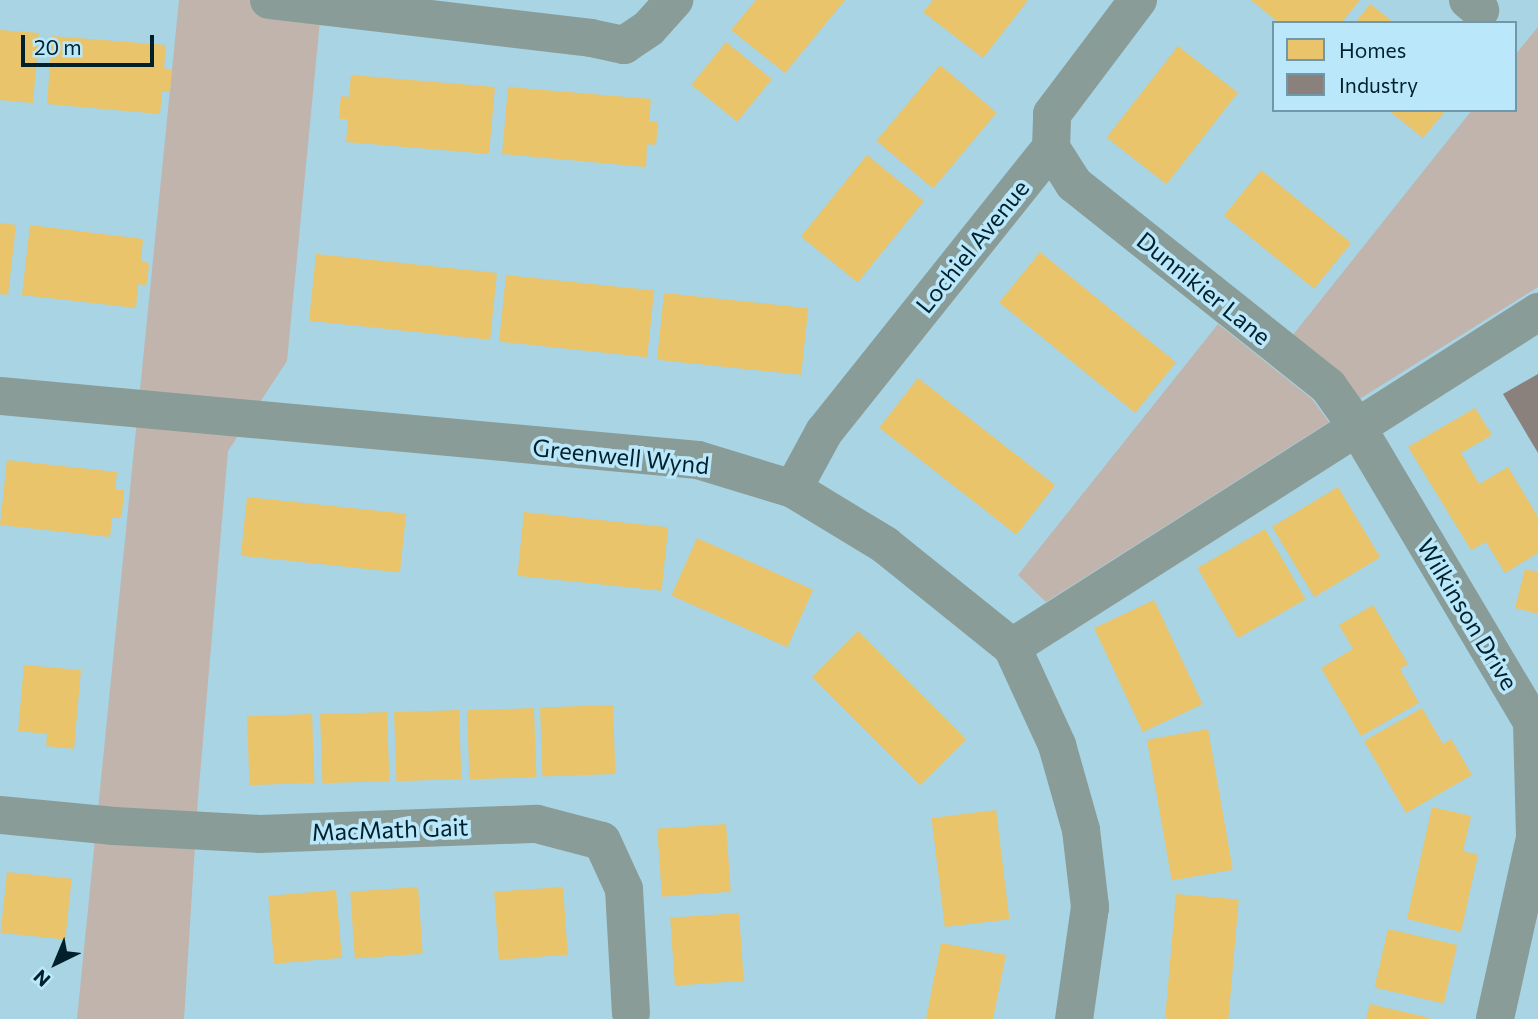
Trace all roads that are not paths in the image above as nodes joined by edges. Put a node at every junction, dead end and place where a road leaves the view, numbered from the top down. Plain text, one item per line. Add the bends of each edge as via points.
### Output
1 (269, 0) edge
2 (674, 0) edge
3 (1138, 0) edge
4 (1051, 148) junction
5 (1538, 312) edge
6 (0, 396) edge
7 (1357, 427) junction
8 (793, 489) junction
9 (1012, 647) junction
10 (1535, 721) edge
11 (0, 815) edge
12 (631, 1013) dead end
13 (1074, 1019) edge
14 (1495, 1019) edge

1 - 2 street via 624,45 649,28
3 - 4 street via 1052,114
4 - 7 street, Dunnikier Lane via 1074,184 1328,386
4 - 8 street, Lochiel Avenue via 824,432
5 - 7 street
6 - 8 street, Greenwell Wynd via 698,460
7 - 9 street
7 - 10 street, Wilkinson Drive
8 - 9 street, Greenwell Wynd via 885,545
9 - 13 street, Greenwell Wynd via 1057,745 1082,830 1090,907
10 - 14 street, Wilkinson Drive via 1535,838
11 - 12 street, MacMath Gait via 260,834 537,824 602,841 624,889

